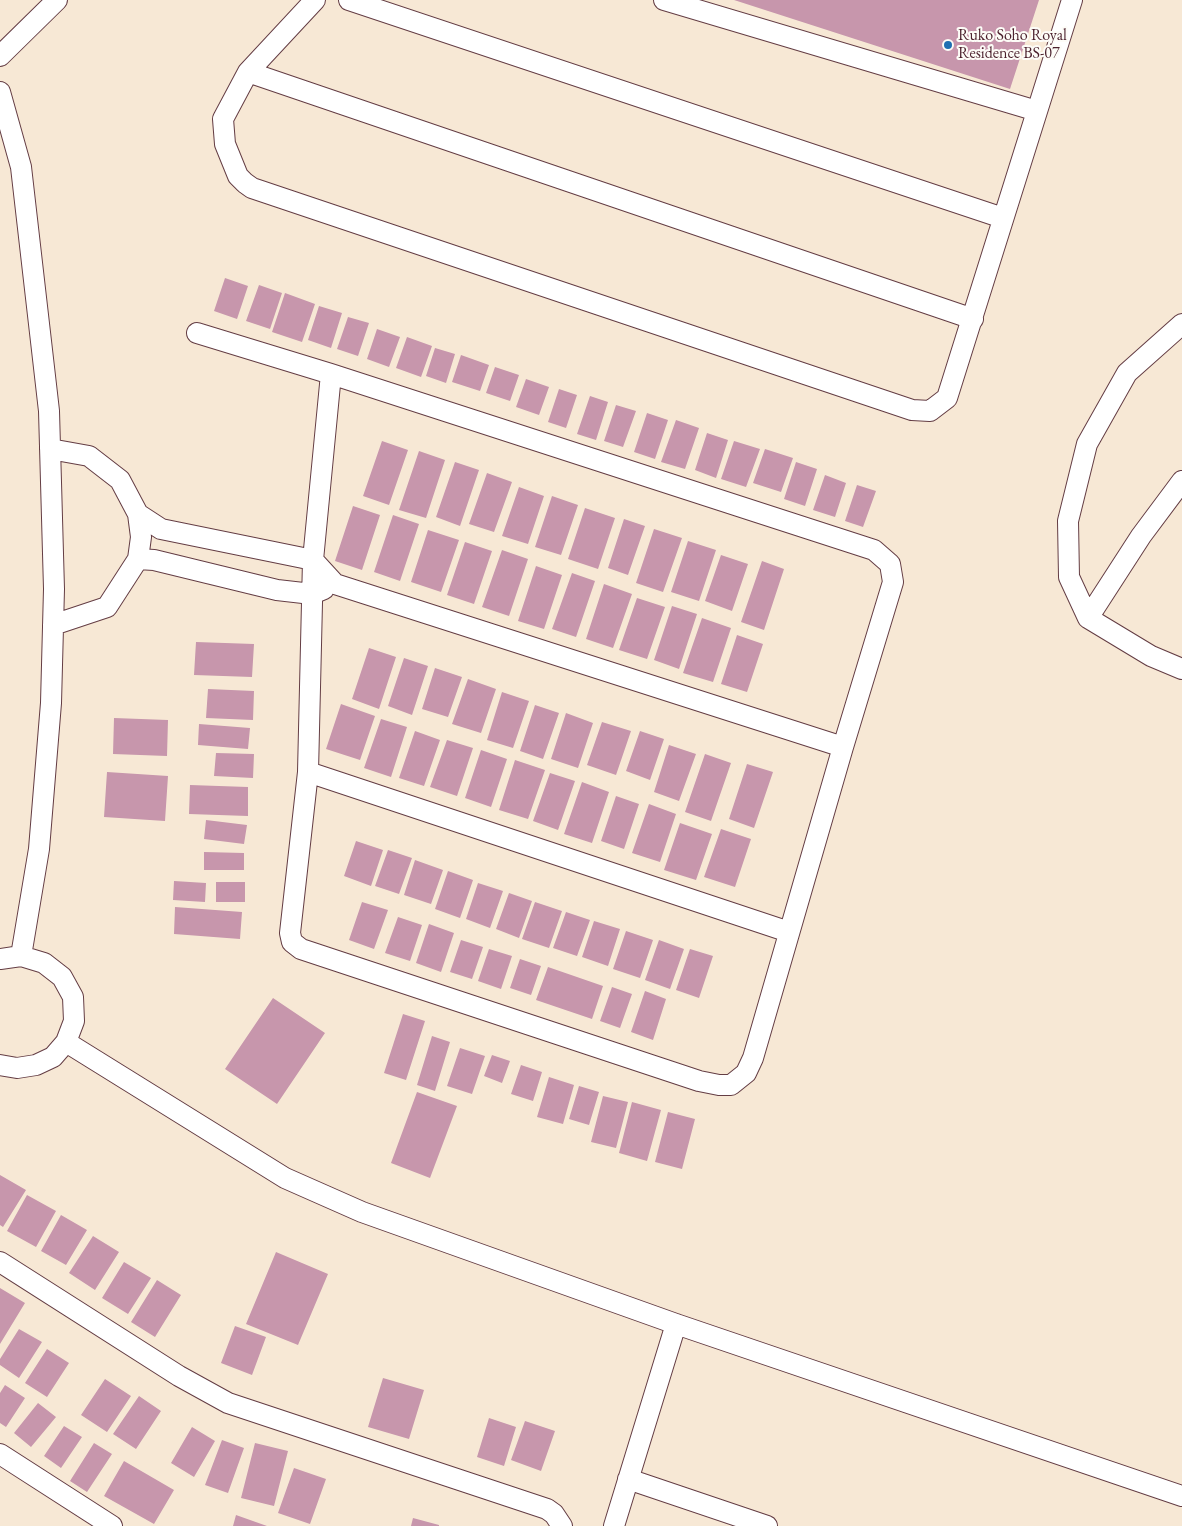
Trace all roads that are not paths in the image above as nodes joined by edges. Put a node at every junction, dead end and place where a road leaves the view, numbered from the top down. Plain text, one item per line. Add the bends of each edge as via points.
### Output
1 (56, 0) edge
2 (315, 0) edge
3 (349, 0) edge
4 (664, 0) edge
5 (1072, 0) edge
6 (0, 56) edge
7 (248, 72) junction
8 (0, 92) edge
9 (1038, 111) junction
10 (1003, 218) junction
11 (973, 319) junction
12 (1182, 324) edge
13 (197, 333) dead end
14 (331, 374) junction
15 (50, 449) junction
16 (1182, 481) edge
17 (138, 514) junction
18 (138, 559) junction
19 (313, 560) junction
20 (334, 584) junction
21 (312, 594) junction
22 (1088, 618) junction
23 (53, 625) junction
24 (1182, 669) edge
25 (843, 747) junction
26 (308, 772) junction
27 (789, 932) junction
28 (21, 956) junction
29 (0, 959) edge
30 (66, 1042) junction
31 (0, 1065) edge
32 (0, 1262) edge
33 (676, 1324) junction
34 (0, 1454) edge
35 (628, 1479) junction
36 (1182, 1496) edge
37 (112, 1526) edge
38 (562, 1526) edge
39 (614, 1526) edge
40 (767, 1526) edge

1 - 6 street
2 - 7 street
3 - 10 street
4 - 9 street
5 - 9 street
7 - 11 street
7 - 11 street via 223,119 225,144 238,176 252,188 912,410 930,412 947,398
8 - 15 street via 20,167 49,411
9 - 10 street
10 - 11 street
12 - 22 street via 1127,373 1088,444 1068,521 1069,578
13 - 14 street
14 - 19 street
14 - 25 street via 874,550 890,564 893,582
15 - 17 street via 89,456 120,480
15 - 23 street
16 - 22 street via 1140,536
17 - 18 street via 141,536
17 - 19 street via 161,529
18 - 21 street via 154,560 277,590
18 - 23 street via 107,607
19 - 20 street
19 - 21 street
20 - 21 street
20 - 25 street
21 - 26 street
22 - 24 street via 1150,656
23 - 28 street via 51,703 39,849
25 - 27 street
26 - 27 street
26 - 27 street via 290,933 292,942 302,949 699,1081 731,1085 746,1073 752,1058
28 - 29 street
28 - 30 street via 44,963 62,977 73,998 74,1021
30 - 31 street via 53,1057 36,1065 17,1068
30 - 33 street via 285,1178 362,1212
32 - 38 street via 179,1376 228,1403 547,1509
33 - 35 street
33 - 36 street
34 - 37 street
35 - 39 street
35 - 40 street

